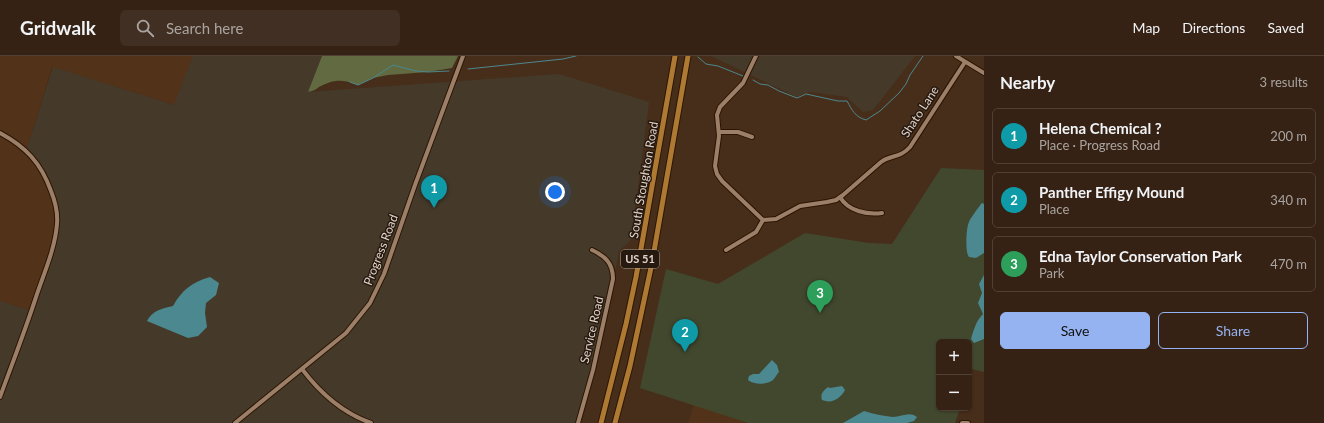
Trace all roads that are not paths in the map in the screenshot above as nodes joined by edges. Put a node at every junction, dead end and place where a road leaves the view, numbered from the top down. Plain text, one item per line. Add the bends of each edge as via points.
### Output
1 (463, 56) edge
2 (675, 56) edge
3 (688, 56) edge
4 (756, 56) edge
5 (956, 56) edge
6 (965, 62) junction
7 (984, 73) edge
8 (719, 132) junction
9 (0, 133) edge
10 (752, 137) dead end
11 (840, 197) junction
12 (882, 213) dead end
13 (763, 220) junction
14 (592, 250) dead end
15 (726, 250) dead end
16 (302, 369) junction
17 (0, 398) edge
18 (236, 423) edge
19 (371, 423) edge
20 (578, 423) edge
21 (601, 423) edge
22 (615, 423) edge
23 (962, 423) edge
24 (968, 423) edge

1 - 16 street, Progress Road via 382,280 368,306 352,326
2 - 21 main road, South Stoughton Road / US 51 via 636,277
3 - 22 main road, South Stoughton Road / US 51 via 654,256
4 - 8 street via 743,83 718,111 716,118
5 - 6 street
6 - 7 street
6 - 11 street, Shato Lane via 907,151 881,162
8 - 10 street via 738,132
8 - 13 street via 715,166 717,174
9 - 17 street via 34,158 42,170 49,184 57,222 54,241
11 - 12 street via 850,208 871,214
11 - 13 street, Shato Lane via 827,202 800,206 776,219
13 - 15 street via 756,232
14 - 20 street, Service Road via 607,260 612,268 613,279 593,370
16 - 18 street, Progress Road
16 - 19 street via 311,382 332,401
23 - 24 street

